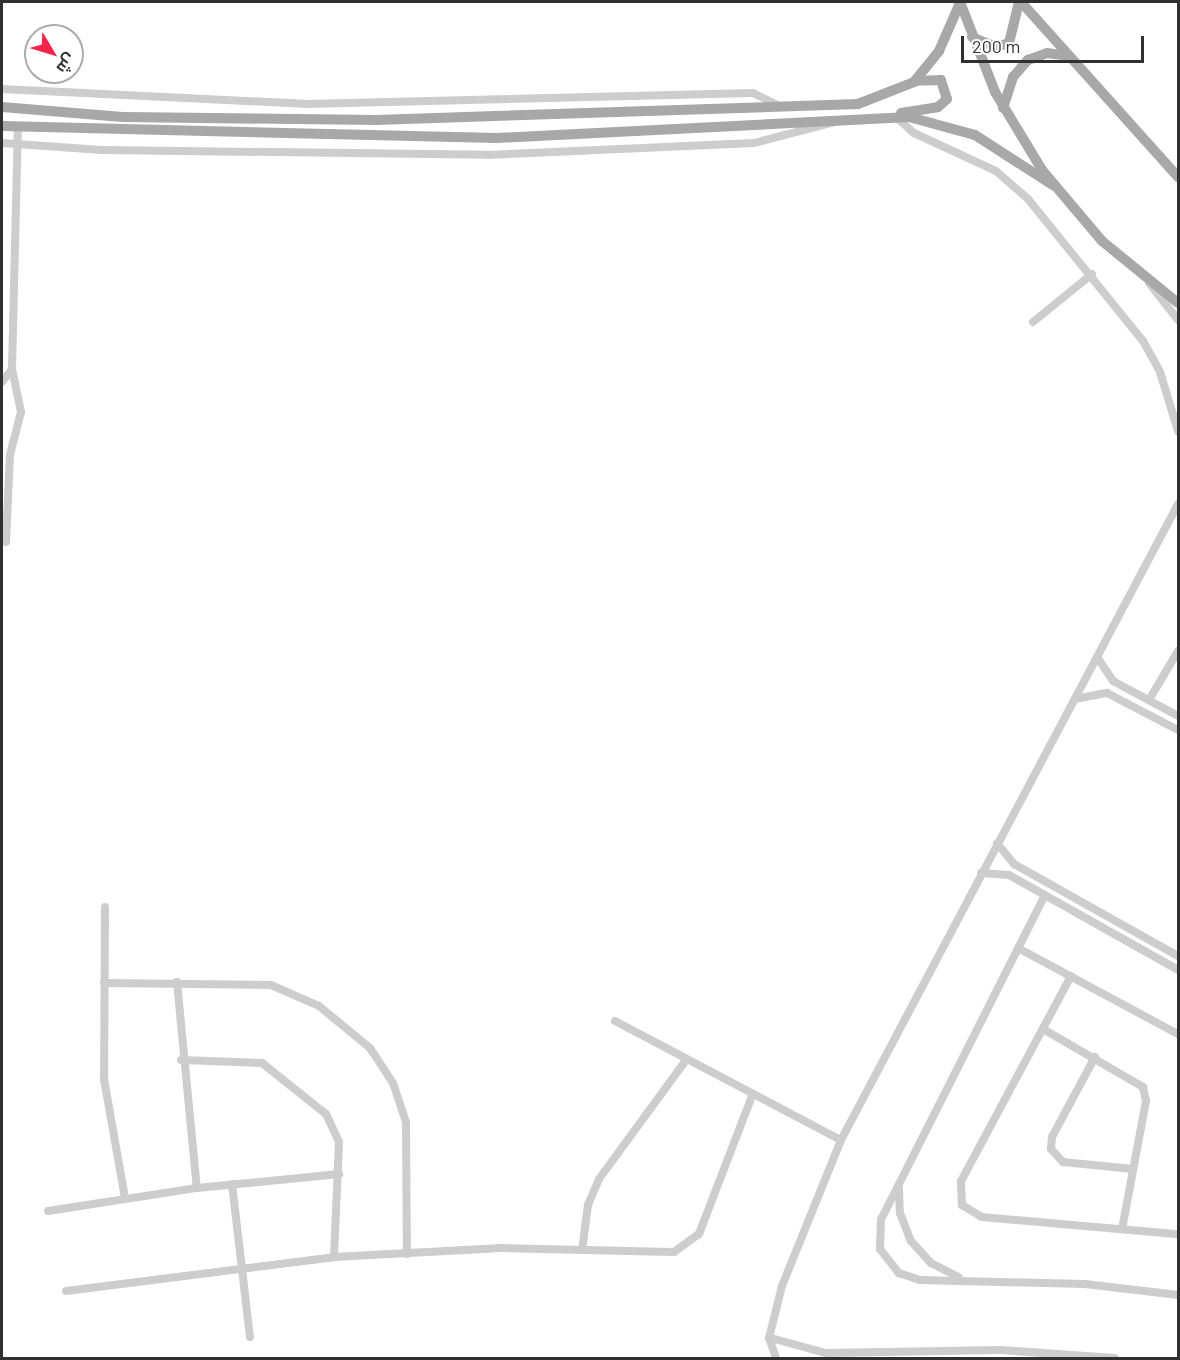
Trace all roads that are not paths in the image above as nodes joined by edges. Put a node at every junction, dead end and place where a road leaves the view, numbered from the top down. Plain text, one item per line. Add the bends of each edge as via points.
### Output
1 (960, 2) edge
2 (1020, 2) edge
3 (972, 36) junction
4 (1068, 56) junction
5 (914, 82) junction
6 (2, 89) edge
7 (2, 107) edge
8 (782, 107) junction
9 (1002, 108) junction
10 (896, 117) junction
11 (835, 122) junction
12 (2, 126) edge
13 (18, 127) junction
14 (2, 143) edge
15 (18, 144) junction
16 (1179, 177) edge
17 (1054, 186) junction
18 (1092, 274) junction
19 (1149, 283) junction
20 (1179, 303) edge
21 (1179, 320) edge
22 (1033, 322) dead end
23 (12, 369) junction
24 (2, 382) edge
25 (1179, 431) edge
26 (1179, 504) edge
27 (6, 542) dead end
28 (1179, 651) edge
29 (1097, 657) junction
30 (1113, 681) junction
31 (1107, 693) junction
32 (1074, 699) junction
33 (1149, 700) junction
34 (1179, 716) edge
35 (1179, 730) edge
36 (997, 843) junction
37 (981, 873) junction
38 (1045, 895) junction
39 (105, 908) dead end
40 (1018, 948) junction
41 (1179, 956) edge
42 (1179, 969) edge
43 (1071, 976) junction
44 (177, 982) junction
45 (104, 983) junction
46 (615, 1021) dead end
47 (1043, 1029) junction
48 (1179, 1034) edge
49 (1095, 1057) junction
50 (181, 1060) junction
51 (686, 1060) junction
52 (752, 1096) junction
53 (841, 1140) junction
54 (1133, 1169) junction
55 (339, 1174) junction
56 (232, 1184) junction
57 (899, 1184) junction
58 (197, 1188) junction
59 (125, 1198) junction
60 (48, 1211) dead end
61 (1122, 1229) junction
62 (1179, 1234) edge
63 (582, 1250) junction
64 (406, 1254) junction
65 (334, 1257) junction
66 (242, 1265) junction
67 (972, 1279) junction
68 (66, 1291) dead end
69 (1179, 1295) edge
70 (250, 1337) dead end
71 (769, 1338) junction
72 (776, 1359) edge
73 (1115, 1359) edge

1 - 3 main road
1 - 5 main road via 942,45
2 - 3 main road via 1009,43 992,46
2 - 4 main road
3 - 9 main road
4 - 9 main road via 1042,54 1023,63
4 - 16 main road
5 - 8 main road via 865,103
5 - 10 main road via 941,80 948,88 947,99 938,107
6 - 8 street via 305,104 753,93
7 - 8 main road via 123,117 376,120
9 - 17 main road
10 - 11 main road
10 - 17 main road via 932,119 965,131
10 - 18 street via 914,133 963,152 1007,180
11 - 13 main road via 497,138
11 - 15 street via 825,129 754,143 479,155
12 - 13 main road
13 - 15 street
14 - 15 street
15 - 23 street
17 - 19 main road via 1095,234
18 - 22 street
18 - 25 street via 1152,357
19 - 20 main road
19 - 21 street
23 - 24 street
23 - 27 street via 21,412 10,455
26 - 29 street
28 - 33 street
29 - 30 street
29 - 32 street
30 - 31 street
30 - 33 street
31 - 32 street
31 - 35 street
32 - 36 street
33 - 34 street
36 - 37 street
36 - 41 street via 1014,864
37 - 38 street via 1004,873
37 - 53 street
38 - 40 street
38 - 42 street
39 - 45 street
40 - 43 street
40 - 57 street
43 - 47 street
43 - 48 street
44 - 45 street
44 - 50 street
44 - 64 street via 246,981 288,990 318,1006 370,1048 393,1083 406,1122
45 - 59 street via 104,1079
46 - 51 street
47 - 49 street
47 - 61 street via 961,1181 959,1197 967,1211 982,1217
49 - 54 street via 1137,1080 1146,1094
49 - 54 street via 1052,1137 1051,1149 1063,1162
50 - 55 street via 249,1060 268,1066 332,1122 339,1142
50 - 58 street
51 - 52 street
51 - 63 street via 599,1179 588,1205
52 - 53 street
52 - 63 street via 693,1242 674,1252
53 - 71 street via 793,1253
54 - 61 street
55 - 56 street
55 - 65 street
56 - 58 street
56 - 66 street
57 - 67 street via 900,1213 911,1241 937,1267
57 - 67 street via 878,1229 885,1259 909,1278
58 - 59 street
59 - 60 street
61 - 62 street
63 - 64 street
64 - 65 street
65 - 66 street
66 - 68 street
66 - 70 street
67 - 69 street
71 - 72 street
71 - 73 street via 826,1353 1000,1350

